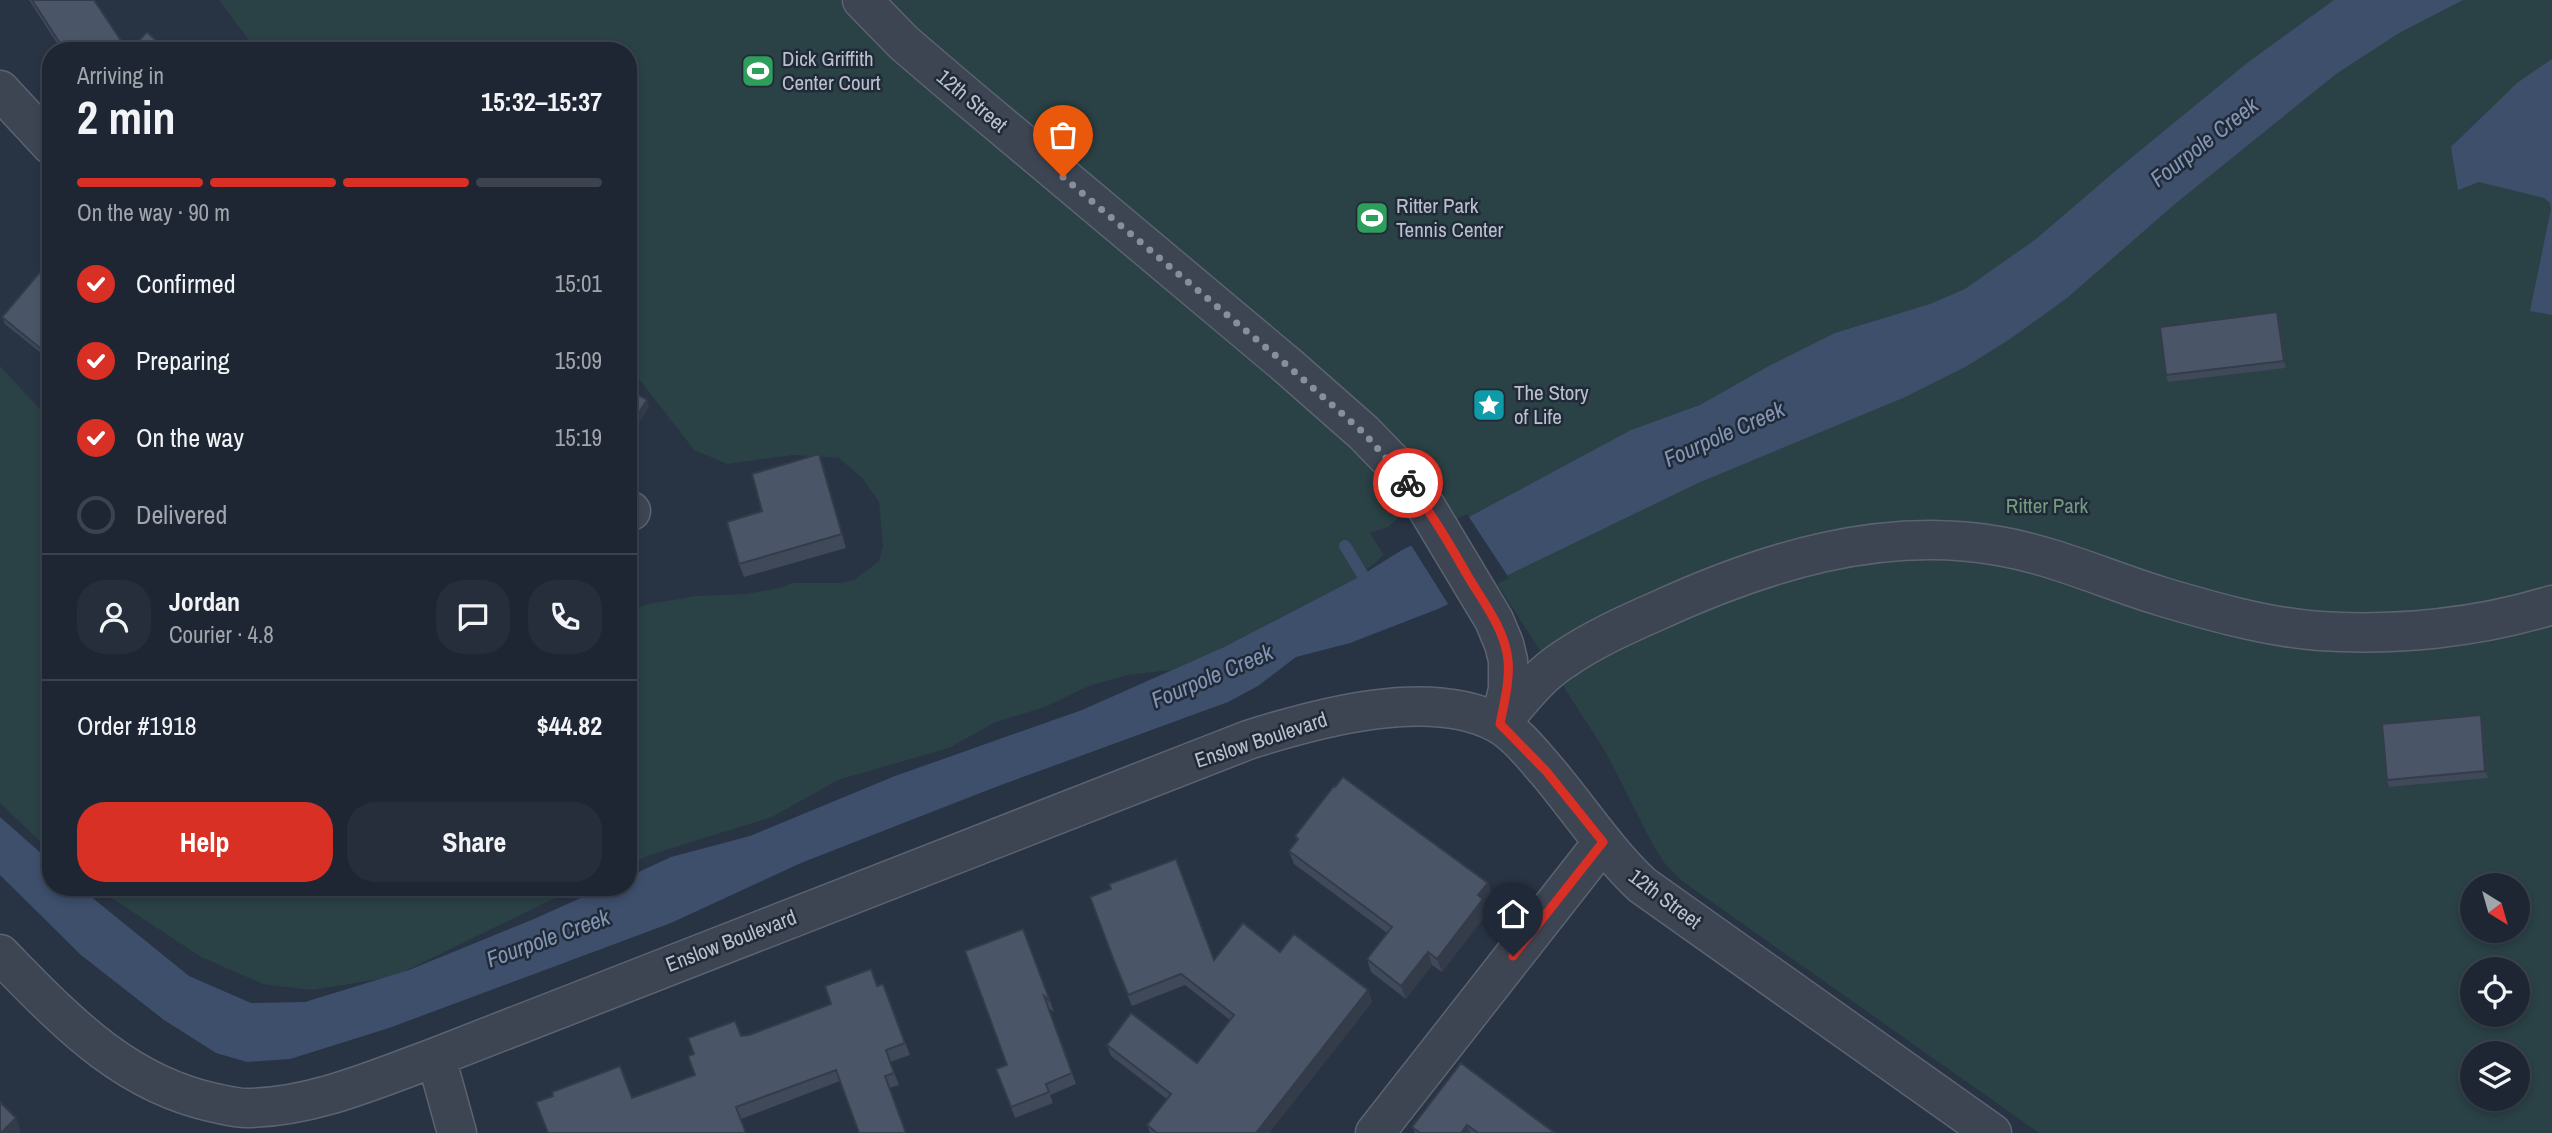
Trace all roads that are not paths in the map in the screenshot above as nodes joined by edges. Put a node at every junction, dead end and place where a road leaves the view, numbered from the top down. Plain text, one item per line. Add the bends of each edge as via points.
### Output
1 (862, 0) edge
2 (0, 90) edge
3 (42, 135) edge
4 (2552, 605) edge
5 (1500, 724) junction
6 (1603, 842) junction
7 (0, 954) edge
8 (436, 1057) junction
9 (457, 1133) edge
10 (1376, 1133) edge
11 (1992, 1133) edge

1 - 5 street, 12th Street via 904,43 1288,366 1394,464 1425,505 1494,620 1508,660 1508,689
2 - 3 street
4 - 5 street via 2517,616 2391,632 2317,631 2160,596 2051,556 1946,540 1889,542 1828,550 1768,566 1619,628 1562,660
5 - 6 street, 12th Street via 1546,771
5 - 8 street, Enslow Boulevard via 1473,712 1403,707 1332,717 1261,736
6 - 10 street
6 - 11 street, 12th Street via 1642,885
7 - 8 street, Enslow Boulevard via 104,1053 149,1080 194,1098 245,1109 293,1103
8 - 9 street

